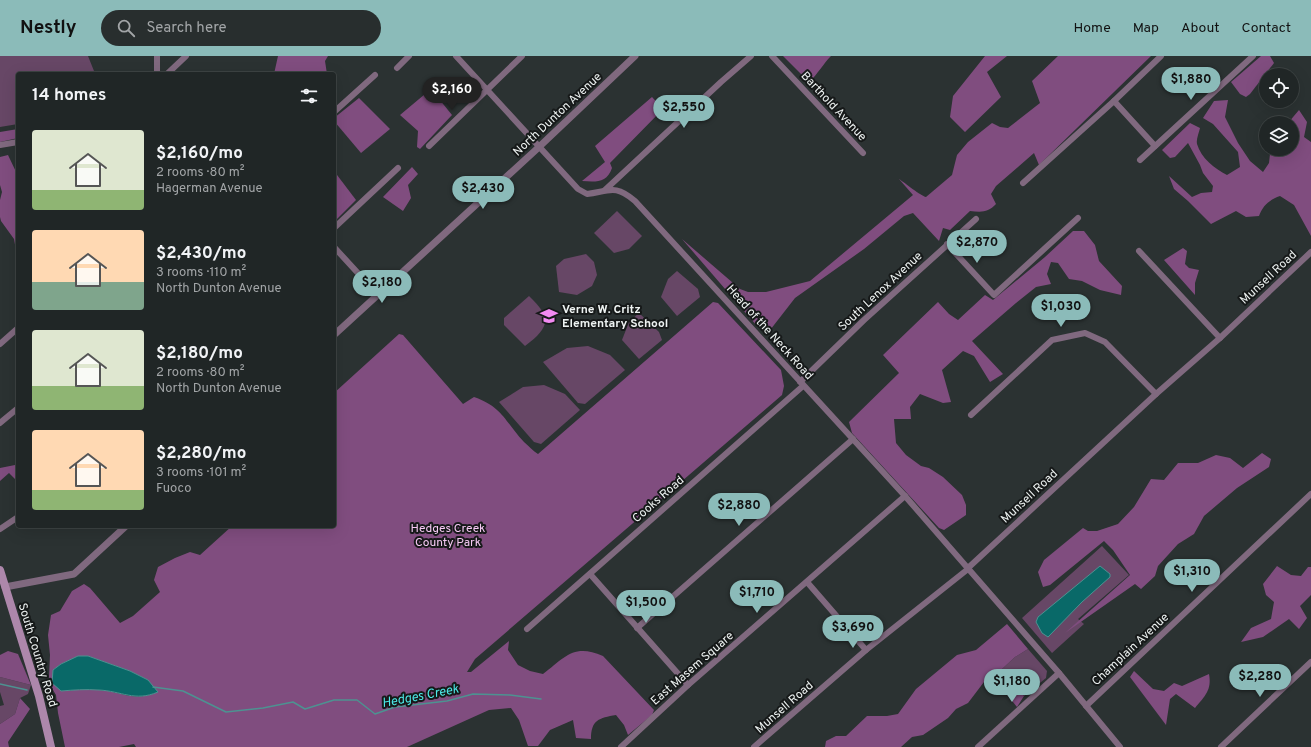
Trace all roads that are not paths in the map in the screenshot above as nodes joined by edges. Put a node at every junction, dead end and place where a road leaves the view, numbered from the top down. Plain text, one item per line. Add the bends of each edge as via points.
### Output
1 (157, 56) edge
2 (186, 56) edge
3 (409, 56) edge
4 (456, 56) edge
5 (522, 56) edge
6 (635, 56) edge
7 (751, 56) edge
8 (772, 56) edge
9 (1161, 56) edge
10 (1253, 56) edge
11 (397, 68) dead end
12 (157, 72) edge
13 (169, 72) edge
14 (375, 74) dead end
15 (487, 89) junction
16 (1114, 102) junction
17 (336, 110) edge
18 (16, 142) edge
19 (0, 145) edge
20 (429, 146) dead end
21 (1155, 146) junction
22 (538, 147) junction
23 (863, 154) dead end
24 (1140, 160) dead end
25 (398, 168) dead end
26 (1022, 183) dead end
27 (605, 190) junction
28 (1078, 218) dead end
29 (976, 219) dead end
30 (336, 226) edge
31 (947, 244) junction
32 (336, 249) edge
33 (1139, 251) dead end
34 (1311, 252) edge
35 (378, 295) junction
36 (16, 330) edge
37 (336, 333) edge
38 (1220, 338) junction
39 (0, 344) edge
40 (802, 384) junction
41 (1156, 394) junction
42 (16, 410) edge
43 (971, 415) dead end
44 (0, 423) edge
45 (853, 440) junction
46 (1311, 494) edge
47 (906, 496) junction
48 (16, 517) edge
49 (0, 528) edge
50 (124, 528) edge
51 (968, 568) junction
52 (0, 570) edge
53 (590, 574) junction
54 (807, 582) junction
55 (3, 588) edge
56 (637, 628) junction
57 (527, 629) dead end
58 (866, 650) junction
59 (1311, 662) edge
60 (1059, 673) junction
61 (688, 685) junction
62 (1086, 706) junction
63 (51, 747) edge
64 (621, 747) edge
65 (754, 747) edge
66 (978, 747) edge
67 (1120, 747) edge
68 (1220, 747) edge

1 - 12 street
2 - 13 street
3 - 11 street
4 - 15 street, Head of the Neck Road
5 - 15 street
6 - 22 street, North Dunton Avenue
7 - 27 street
8 - 23 street, Barthold Avenue
9 - 16 street
10 - 21 street
14 - 17 street
15 - 20 street
15 - 22 street, Head of the Neck Road
16 - 21 street
16 - 26 street
18 - 19 street
21 - 24 street
22 - 27 street, Head of the Neck Road via 578,189 587,194
22 - 35 street, North Dunton Avenue
25 - 30 street
27 - 40 street, Head of the Neck Road via 617,190 635,201
28 - 31 street via 994,295
29 - 31 street, South Lenox Avenue
31 - 40 street, South Lenox Avenue via 864,320
32 - 35 street
33 - 38 street
34 - 38 street, Munsell Road
35 - 37 street, North Dunton Avenue
36 - 39 street
38 - 41 street, Munsell Road
40 - 45 street, Head of the Neck Road
40 - 53 street, Cooks Road
41 - 43 street via 1105,342 1085,333 1052,340
41 - 51 street, Munsell Road
42 - 44 street
45 - 47 street, Head of the Neck Road
45 - 56 street
46 - 62 street, Champlain Avenue
47 - 51 street, Head of the Neck Road
47 - 54 street, East Masem Square
48 - 49 street
50 - 55 street via 74,574
51 - 58 street, Munsell Road
51 - 60 street, Head of the Neck Road
52 - 55 main road, South Country Road
53 - 56 street
53 - 57 street, Cooks Road
54 - 58 street
54 - 61 street, East Masem Square
55 - 63 main road, South Country Road via 39,696
56 - 61 street
58 - 65 street, Munsell Road
59 - 68 street
60 - 62 street, Head of the Neck Road
60 - 66 street
61 - 64 street, East Masem Square
62 - 67 street, Head of the Neck Road

